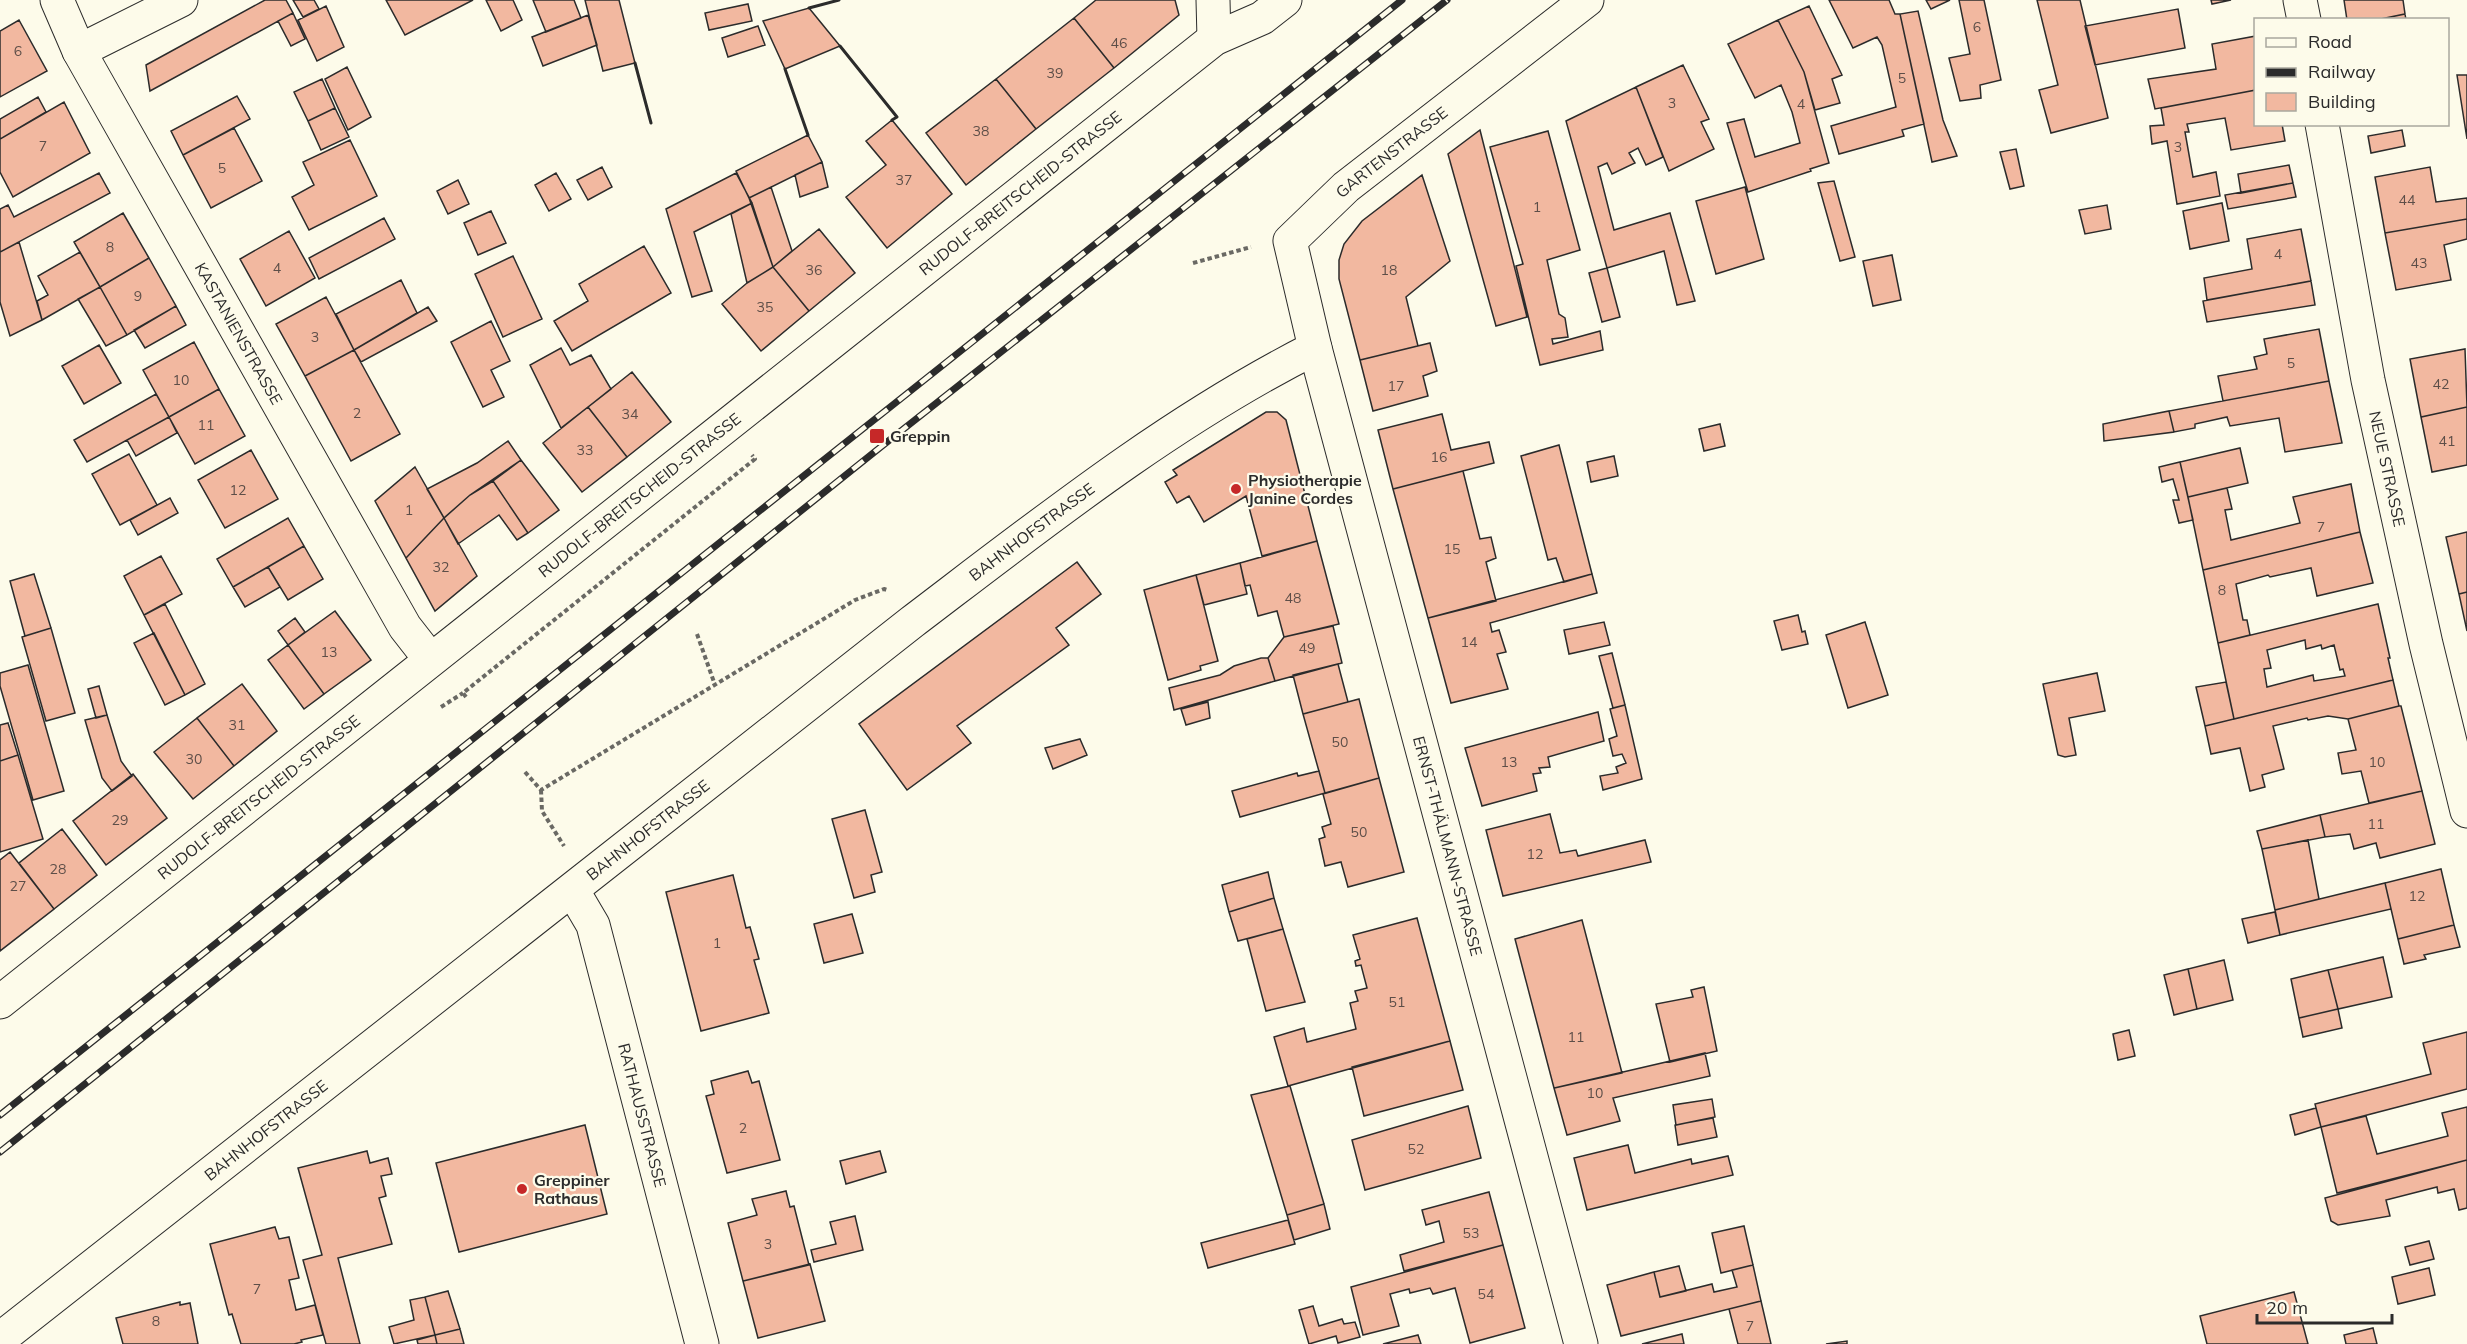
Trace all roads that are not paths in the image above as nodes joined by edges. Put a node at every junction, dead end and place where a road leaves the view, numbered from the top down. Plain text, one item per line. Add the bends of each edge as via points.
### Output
1 (57, 0) edge
2 (181, 0) edge
3 (1213, 0) edge
4 (1285, 0) edge
5 (1587, 0) edge
6 (2300, 0) edge
7 (2304, 18) edge
8 (1214, 39) junction
9 (79, 51) junction
10 (2322, 126) edge
11 (1315, 348) junction
12 (430, 659) junction
13 (2467, 811) edge
14 (573, 891) junction
15 (0, 1002) edge
16 (0, 1340) edge
17 (702, 1344) edge
18 (1581, 1344) edge

1 - 9 street, KASTANIENSTRASSE
2 - 9 street
3 - 8 street
4 - 8 street, RUDOLF-BREITSCHEID-STRASSE via 1262,18
5 - 11 street, GARTENSTRASSE via 1346,187 1290,241
6 - 7 street
8 - 12 street, RUDOLF-BREITSCHEID-STRASSE
9 - 12 street, KASTANIENSTRASSE via 405,627
10 - 13 street, NEUE STRASSE via 2368,380
11 - 14 street, BAHNHOFSTRASSE via 1273,369 1095,484 912,622
11 - 18 street, ERNST-THÄLMANN-STRASSE
12 - 15 street, RUDOLF-BREITSCHEID-STRASSE
14 - 16 street, BAHNHOFSTRASSE
14 - 17 street, RATHAUSSTRASSE via 593,925

